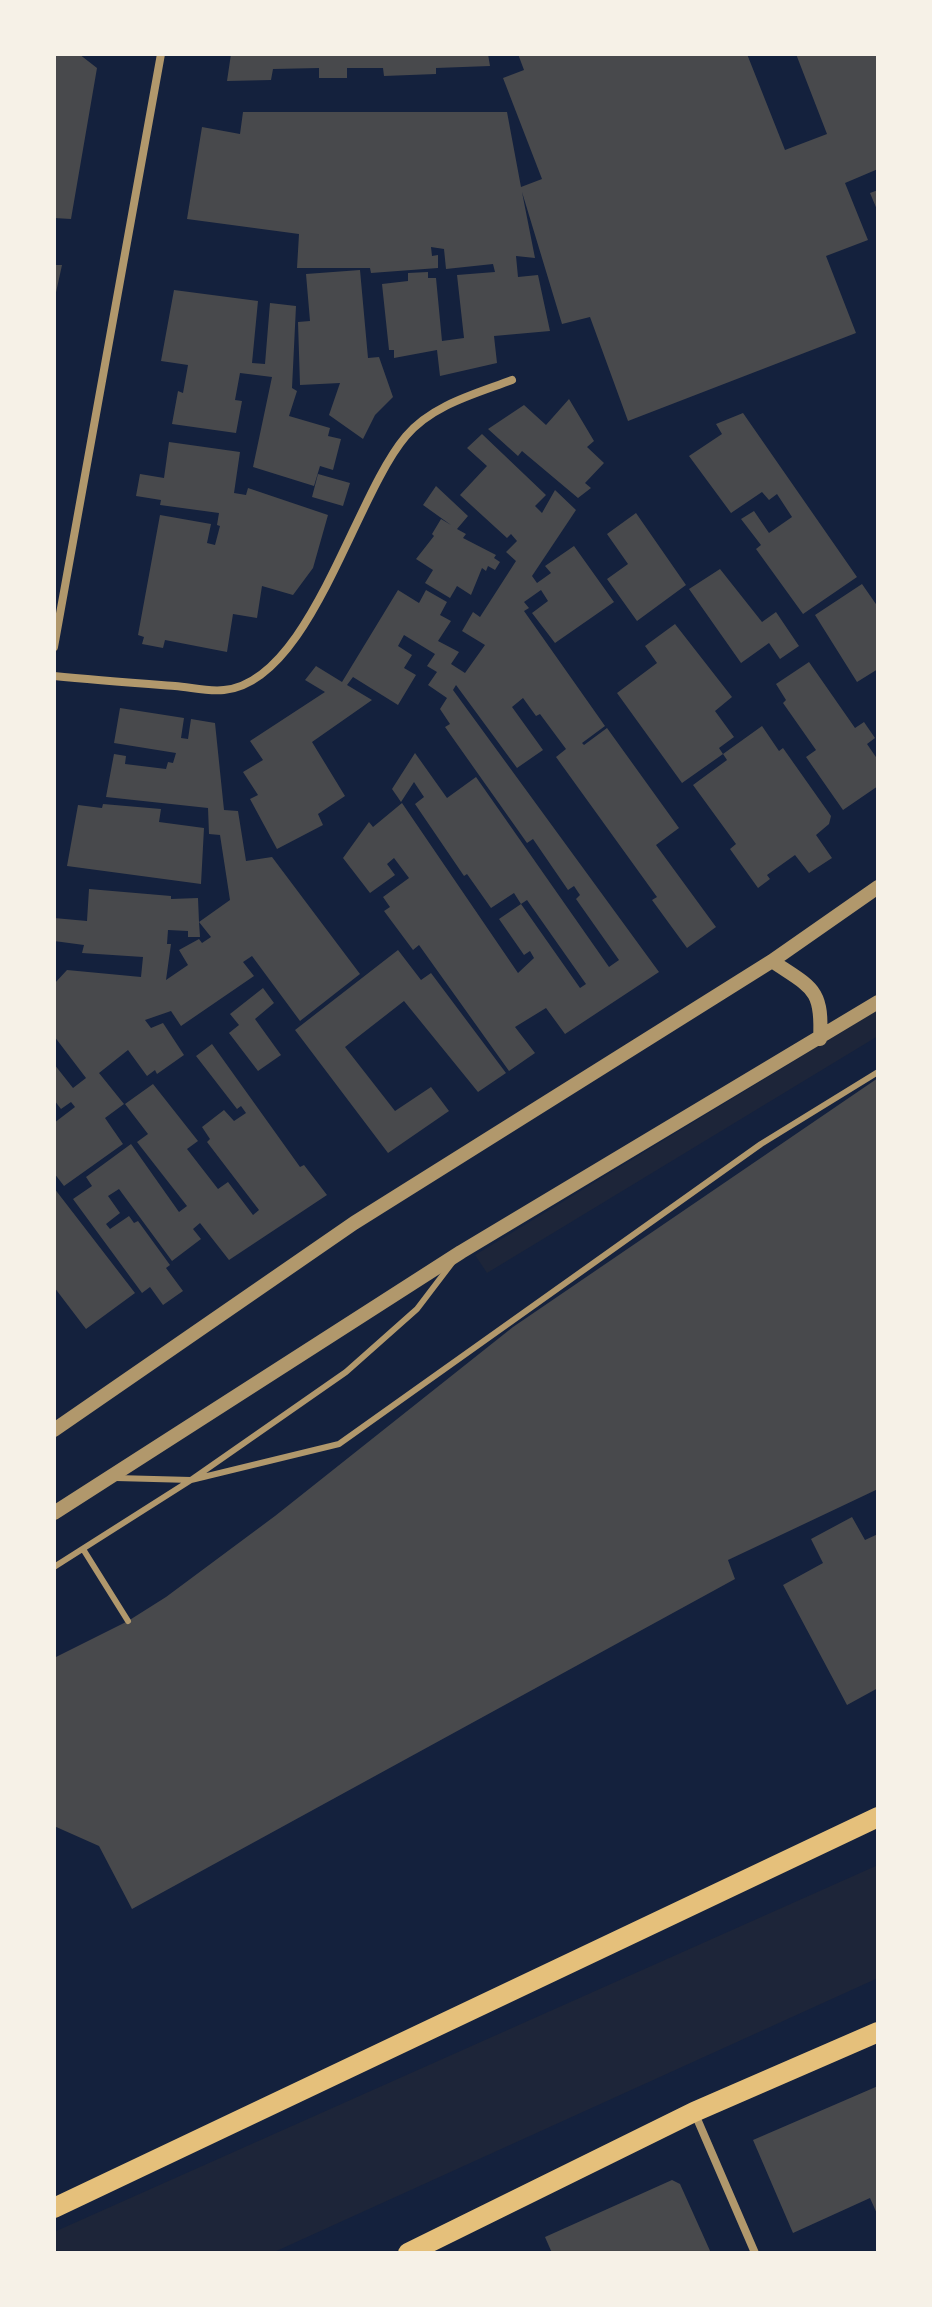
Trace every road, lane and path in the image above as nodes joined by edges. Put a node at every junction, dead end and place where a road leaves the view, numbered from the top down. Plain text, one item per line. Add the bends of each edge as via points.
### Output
1 (161, 54) edge
2 (512, 380) dead end
3 (54, 647) edge
4 (54, 676) edge
5 (878, 887) edge
6 (772, 961) junction
7 (878, 1002) edge
8 (820, 1039) junction
9 (878, 1072) edge
10 (461, 1252) junction
11 (54, 1430) edge
12 (105, 1478) junction
13 (191, 1480) junction
14 (54, 1513) edge
15 (83, 1549) junction
16 (54, 1567) edge
17 (128, 1621) dead end
18 (878, 1817) edge
19 (878, 2032) edge
20 (694, 2112) junction
21 (54, 2208) edge
22 (408, 2253) edge
23 (755, 2253) edge

1 - 3 street
2 - 4 street via 443,406 406,435 378,477 323,592 286,652 260,677 225,690
5 - 6 street
6 - 8 street via 807,984 819,999
6 - 11 street via 354,1223
7 - 8 street
8 - 10 street
9 - 13 lane via 761,1144 339,1444
10 - 12 street
10 - 13 lane via 388,1338
12 - 13 lane
12 - 14 street
13 - 15 lane
15 - 16 lane
15 - 17 lane
18 - 21 main road
19 - 20 main road
20 - 22 main road
20 - 23 street

